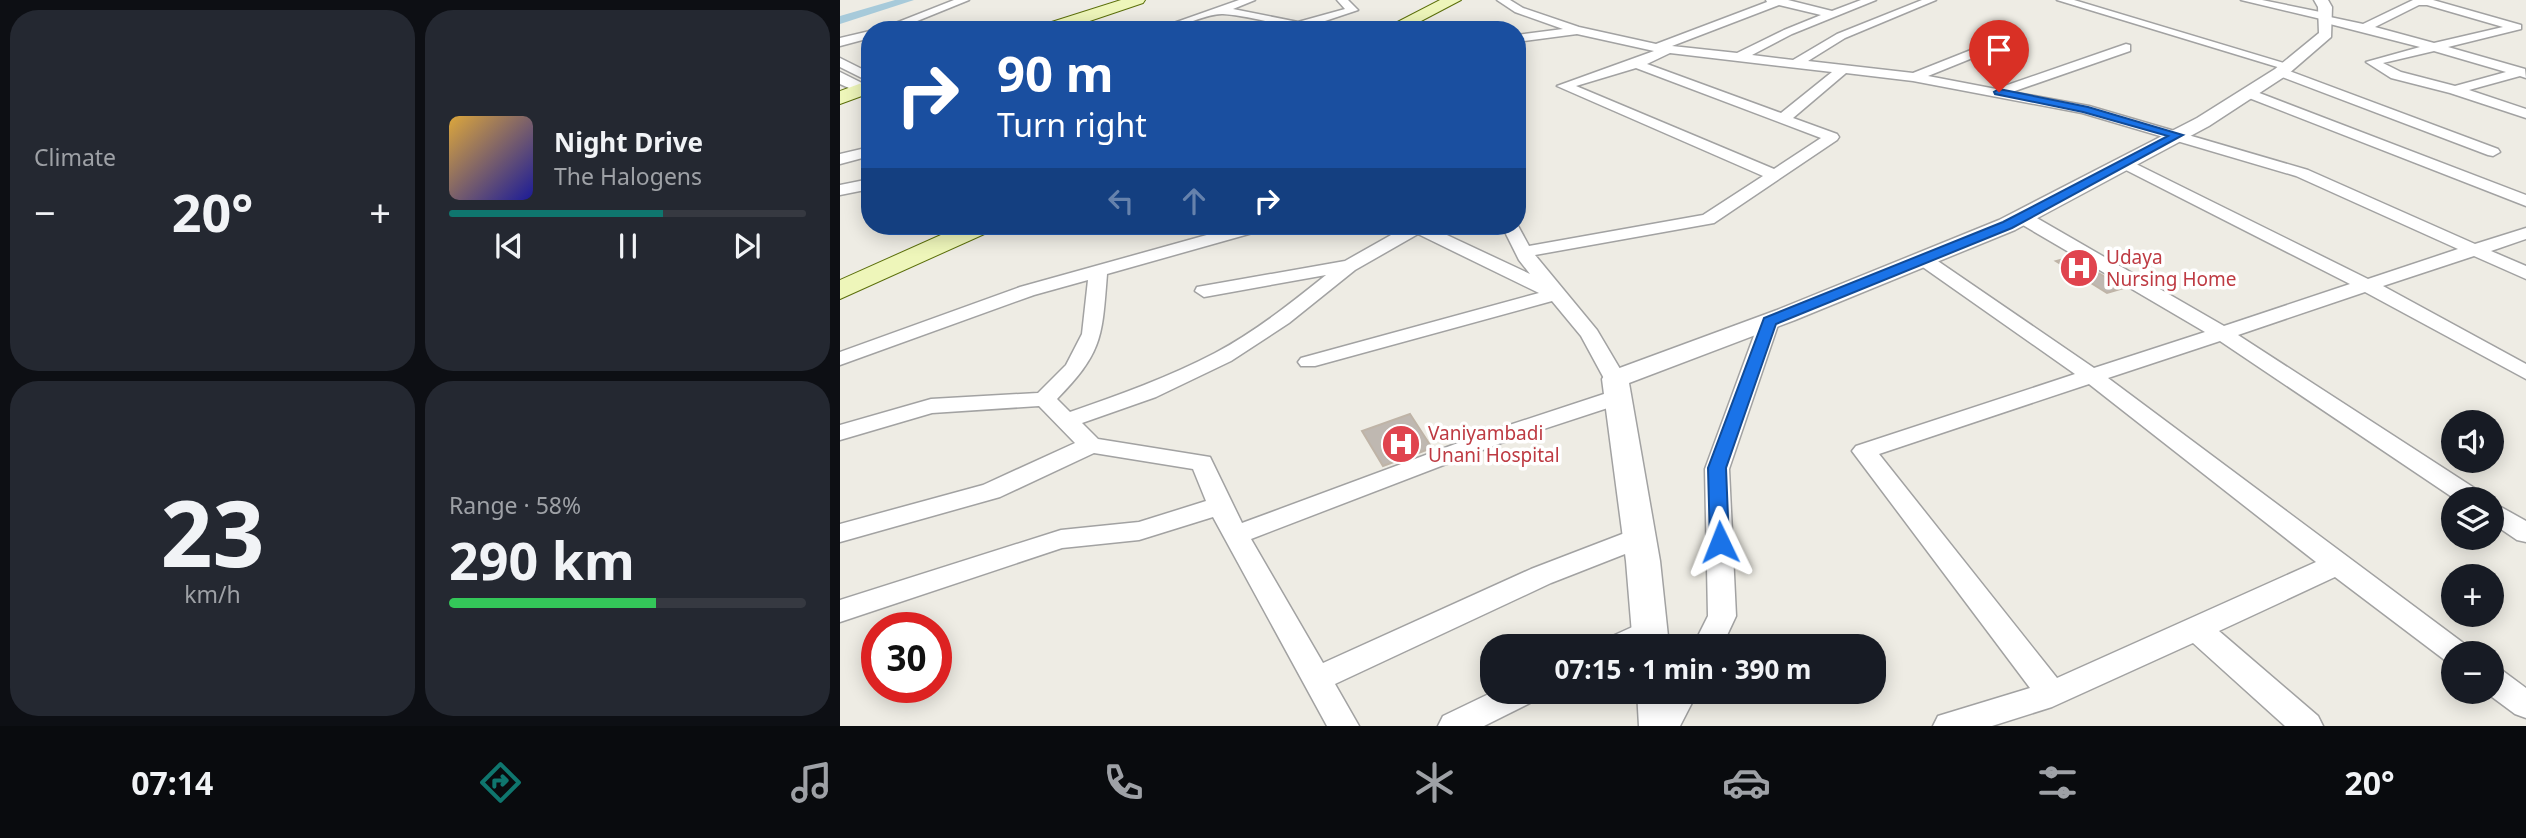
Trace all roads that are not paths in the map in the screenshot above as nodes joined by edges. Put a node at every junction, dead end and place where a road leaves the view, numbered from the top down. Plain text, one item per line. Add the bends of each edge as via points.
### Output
1 (964, 0) edge
2 (1138, 0) edge
3 (1250, 0) edge
4 (1342, 0) edge
5 (1453, 0) edge
6 (1502, 0) edge
7 (1871, 0) edge
8 (1931, 0) edge
9 (2062, 0) edge
10 (2246, 0) edge
11 (1777, 1) edge
12 (1219, 10) junction
13 (2324, 12) edge
14 (1832, 15) junction
15 (908, 21) edge
16 (1073, 21) edge
17 (1187, 21) edge
18 (1274, 21) edge
19 (1316, 21) edge
20 (1409, 21) edge
21 (1868, 24) junction
22 (2364, 28) junction
23 (2521, 29) edge
24 (1576, 30) junction
25 (861, 36) edge
26 (1526, 38) edge
27 (840, 42) edge
28 (2433, 47) junction
29 (2126, 48) dead end
30 (1662, 49) junction
31 (1971, 54) dead end
32 (1737, 58) junction
33 (840, 62) edge
34 (1636, 64) junction
35 (1793, 65) junction
36 (2285, 69) junction
37 (1842, 70) junction
38 (2524, 73) edge
39 (840, 77) edge
40 (1913, 77) junction
41 (861, 79) edge
42 (861, 82) edge
43 (861, 87) edge
44 (2455, 90) junction
45 (1999, 92) junction
46 (2249, 93) junction
47 (840, 98) edge
48 (2526, 114) edge
49 (1783, 119) junction
50 (2178, 135) junction
51 (2493, 152) dead end
52 (861, 153) edge
53 (840, 159) edge
54 (2125, 164) junction
55 (1775, 175) junction
56 (861, 186) edge
57 (840, 190) edge
58 (2526, 201) edge
59 (2022, 217) junction
60 (2526, 233) edge
61 (962, 235) edge
62 (1220, 235) edge
63 (1403, 235) edge
64 (1437, 235) edge
65 (1515, 235) edge
66 (2473, 250) junction
67 (1524, 252) junction
68 (1923, 259) junction
69 (1349, 266) junction
70 (1098, 271) junction
71 (2526, 273) edge
72 (2366, 285) junction
73 (840, 290) edge
74 (1204, 290) dead end
75 (1556, 294) junction
76 (1769, 321) junction
77 (2222, 333) junction
78 (840, 359) edge
79 (1308, 362) dead end
80 (2526, 373) edge
81 (2092, 376) junction
82 (1616, 388) junction
83 (1044, 399) junction
84 (1067, 421) junction
85 (840, 433) edge
86 (1091, 445) junction
87 (2455, 487) edge
88 (1222, 505) junction
89 (2504, 519) edge
90 (840, 533) edge
91 (2526, 533) edge
92 (1236, 535) junction
93 (1639, 538) junction
94 (2337, 564) junction
95 (840, 611) edge
96 (2196, 628) junction
97 (1650, 634) edge
98 (1713, 634) edge
99 (2441, 642) edge
100 (1317, 679) junction
101 (2504, 689) edge
102 (2052, 694) junction
103 (1499, 704) edge
104 (1658, 704) edge
105 (1675, 704) edge
106 (2526, 705) edge
107 (1343, 726) edge
108 (1454, 726) edge
109 (1662, 726) edge
110 (1949, 726) edge
111 (2307, 726) edge

1 - 15 street
2 - 16 main road
3 - 12 street
4 - 19 street via 1353,10
5 - 20 main road
6 - 24 street
7 - 14 street
8 - 21 street
9 - 36 street
10 - 13 street
11 - 14 street
11 - 30 street
12 - 17 street
12 - 18 street
13 - 22 street
13 - 36 street via 2326,34
14 - 21 street
14 - 32 street
21 - 35 street
22 - 23 street via 2417,2 2428,2
22 - 28 street
23 - 28 street
24 - 26 street
24 - 30 street
25 - 27 street
28 - 38 street
28 - 44 street via 2372,62 2396,75
29 - 45 street
30 - 32 street
30 - 34 street
31 - 40 street
32 - 35 street
33 - 41 street
34 - 49 street
34 - 55 street via 1564,86
35 - 37 street
36 - 46 street
36 - 51 street
37 - 40 street
37 - 49 street
38 - 44 street
39 - 42 street
40 - 45 street
43 - 47 main road
44 - 48 street
45 - 50 street
46 - 50 street
46 - 58 street
49 - 55 street via 1832,137
50 - 54 street
50 - 66 street via 2302,173
52 - 53 street
54 - 59 street
54 - 72 street
55 - 67 street via 1707,219
56 - 57 street
59 - 68 street
59 - 77 street
60 - 66 street
61 - 73 main road
62 - 70 street
63 - 69 street
64 - 75 street
65 - 67 street
66 - 71 street
66 - 72 street
67 - 75 street
68 - 76 street
68 - 81 street
69 - 74 street
69 - 84 street via 1224,357
70 - 78 street via 1027,291
70 - 83 street via 1092,334 1075,368
72 - 77 street
72 - 80 street
75 - 79 street
75 - 82 street via 1590,334
76 - 82 street
76 - 98 street via 1717,468 1722,616
77 - 81 street
77 - 87 street
81 - 94 street
81 - 102 street via 1864,451
82 - 92 street
82 - 93 street
83 - 84 street
83 - 85 street via 931,406
84 - 86 street
86 - 88 street via 1202,463
86 - 90 street via 991,492
88 - 92 street
88 - 95 street via 1139,531 1061,540
89 - 91 street
92 - 100 street
93 - 97 street
93 - 100 street via 1541,576
94 - 96 street
94 - 99 street
96 - 102 street
96 - 111 street
100 - 107 street
101 - 106 street
102 - 110 street
103 - 108 street
104 - 109 street
105 - 109 street

